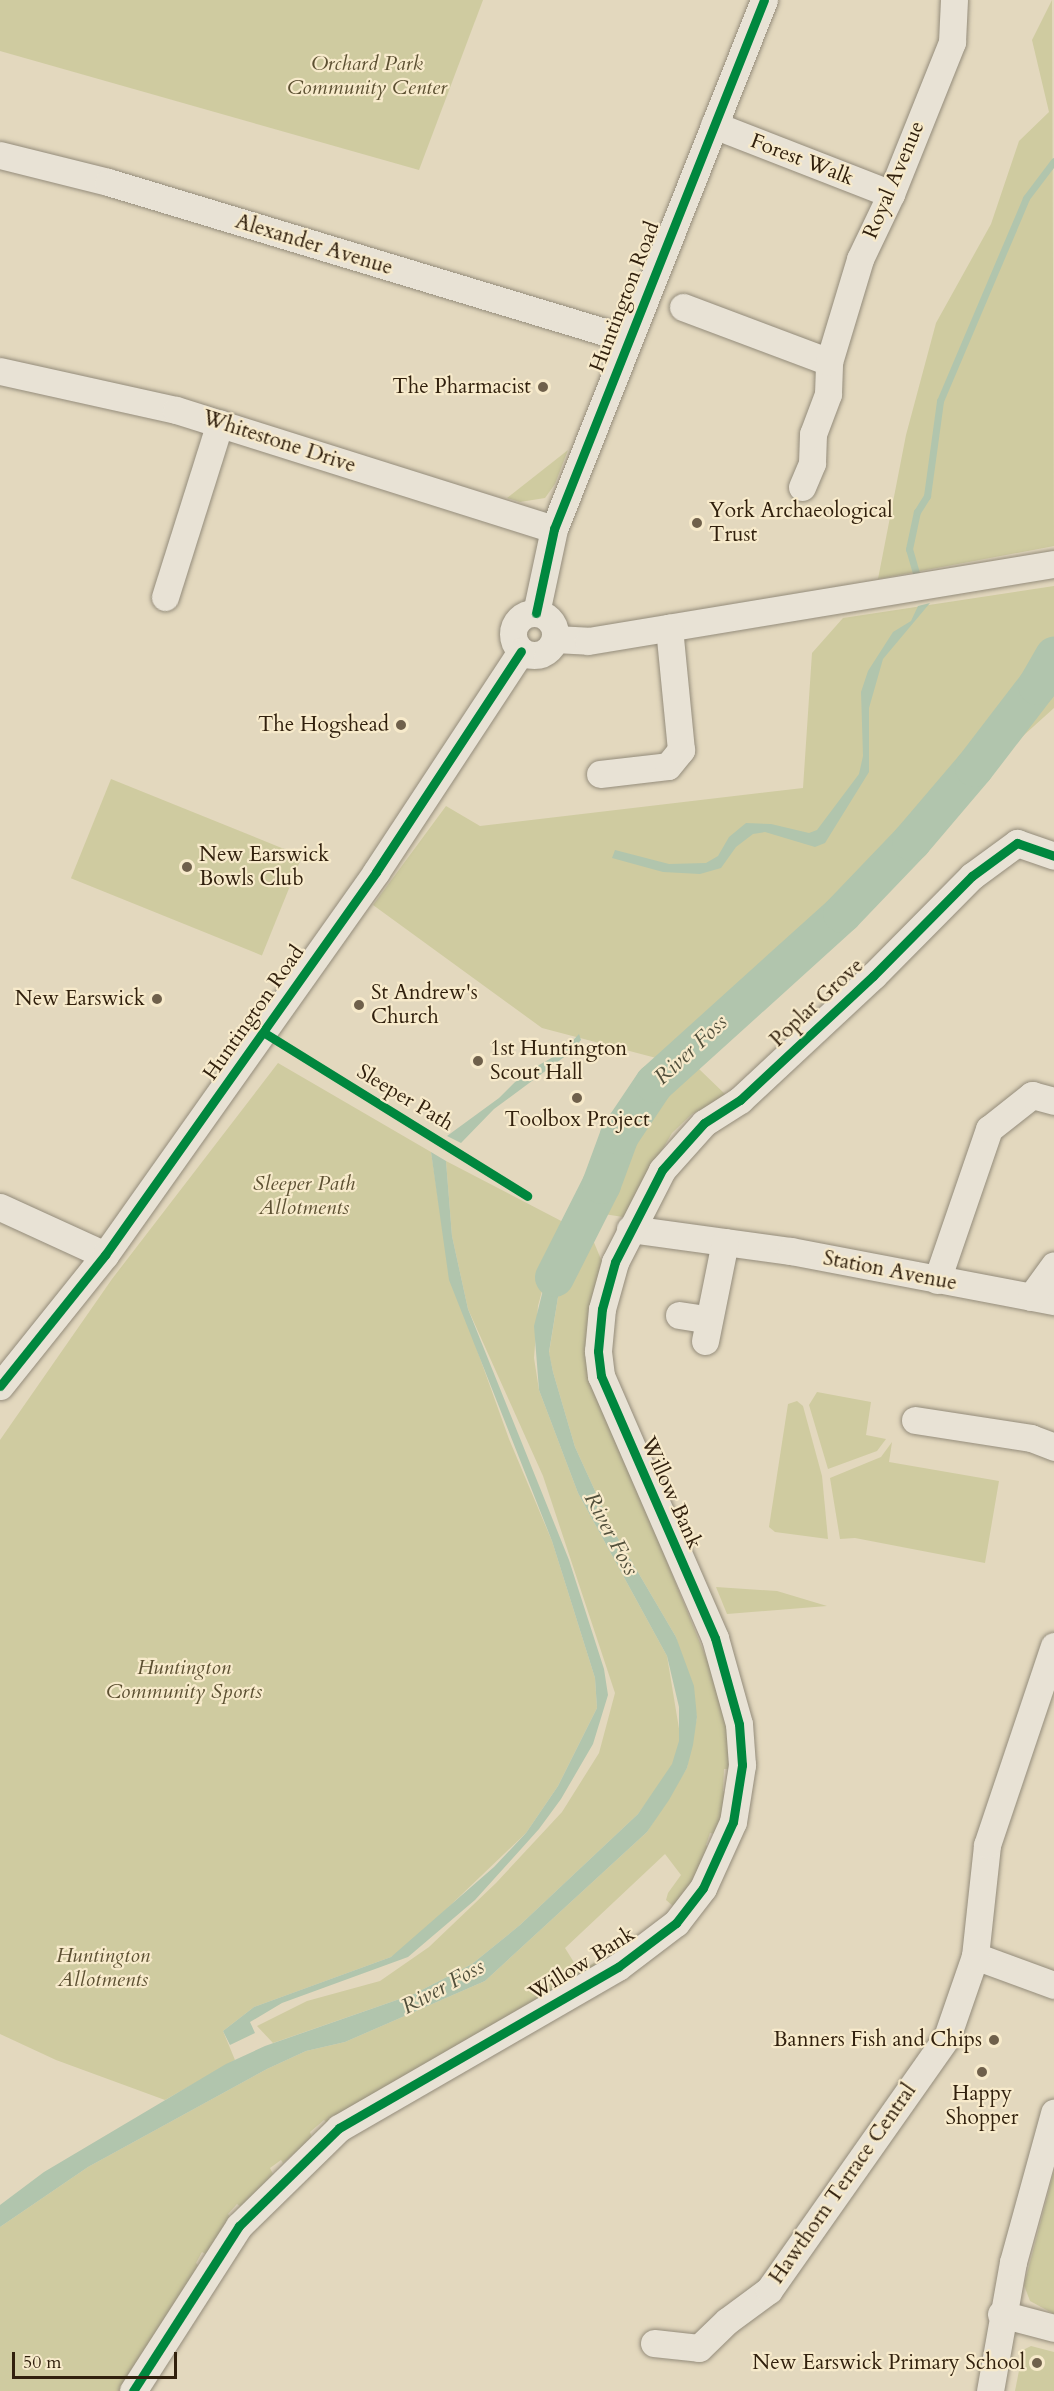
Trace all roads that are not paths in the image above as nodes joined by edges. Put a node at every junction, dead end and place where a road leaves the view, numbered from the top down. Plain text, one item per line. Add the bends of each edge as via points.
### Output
1 (764, 0) edge
2 (949, 1) edge
3 (714, 125) junction
4 (0, 155) edge
5 (891, 194) junction
6 (683, 307) dead end
7 (628, 339) junction
8 (829, 362) junction
9 (0, 371) edge
10 (220, 423) junction
11 (802, 487) dead end
12 (554, 529) junction
13 (1054, 564) edge
14 (165, 597) dead end
15 (536, 613) junction
16 (669, 628) junction
17 (555, 639) junction
18 (521, 651) junction
19 (600, 774) dead end
20 (1054, 856) edge
21 (1054, 1101) edge
22 (0, 1207) edge
23 (630, 1229) junction
24 (725, 1242) junction
25 (105, 1255) junction
26 (1054, 1265) edge
27 (937, 1280) junction
28 (1042, 1299) edge
29 (679, 1315) dead end
30 (0, 1386) edge
31 (915, 1420) dead end
32 (1054, 1447) edge
33 (1054, 1646) edge
34 (975, 1956) junction
35 (1054, 1985) edge
36 (1054, 2113) edge
37 (1001, 2314) junction
38 (1054, 2328) edge
39 (654, 2343) dead end
40 (133, 2391) edge
41 (990, 2391) edge

1 - 3 street, Huntington Road
2 - 5 street, Royal Avenue via 952,42
3 - 5 street, Forest Walk
3 - 7 street, Huntington Road
4 - 7 street, Alexander Avenue via 108,182
5 - 8 street, Royal Avenue via 860,259
6 - 8 street
7 - 12 street, Huntington Road
8 - 11 street, Royal Avenue via 828,394 813,434 812,463
9 - 10 street, Whitestone Drive via 163,406
10 - 12 street, Whitestone Drive
10 - 14 street
12 - 15 street, Huntington Road
13 - 16 street
15 - 17 street via 553,623
15 - 18 street via 517,622 514,640
16 - 17 street via 588,641
16 - 19 street via 681,750 668,766
17 - 18 street via 539,654
18 - 25 street, Huntington Road via 376,872
20 - 23 street, Poplar Grove via 1017,843 972,876 873,976 740,1100 704,1123 662,1170
21 - 27 street via 1032,1095 989,1129
22 - 25 street
23 - 24 street, Station Avenue
23 - 40 street, Willow Bank via 615,1262 602,1308 598,1352 601,1376 715,1638 739,1724 742,1765 733,1822 723,1849 702,1888 676,1923 618,1967 339,2128 239,2226
24 - 27 street, Station Avenue
24 - 29 street via 707,1330
25 - 30 street, Huntington Road
26 - 28 street
27 - 28 street, Station Avenue
31 - 32 street via 1031,1438
33 - 34 street, Hawthorn Terrace Central via 987,1845
34 - 35 street
34 - 39 street, Hawthorn Terrace Central via 947,2037 769,2290 699,2348
36 - 37 street
37 - 38 street
37 - 41 street

